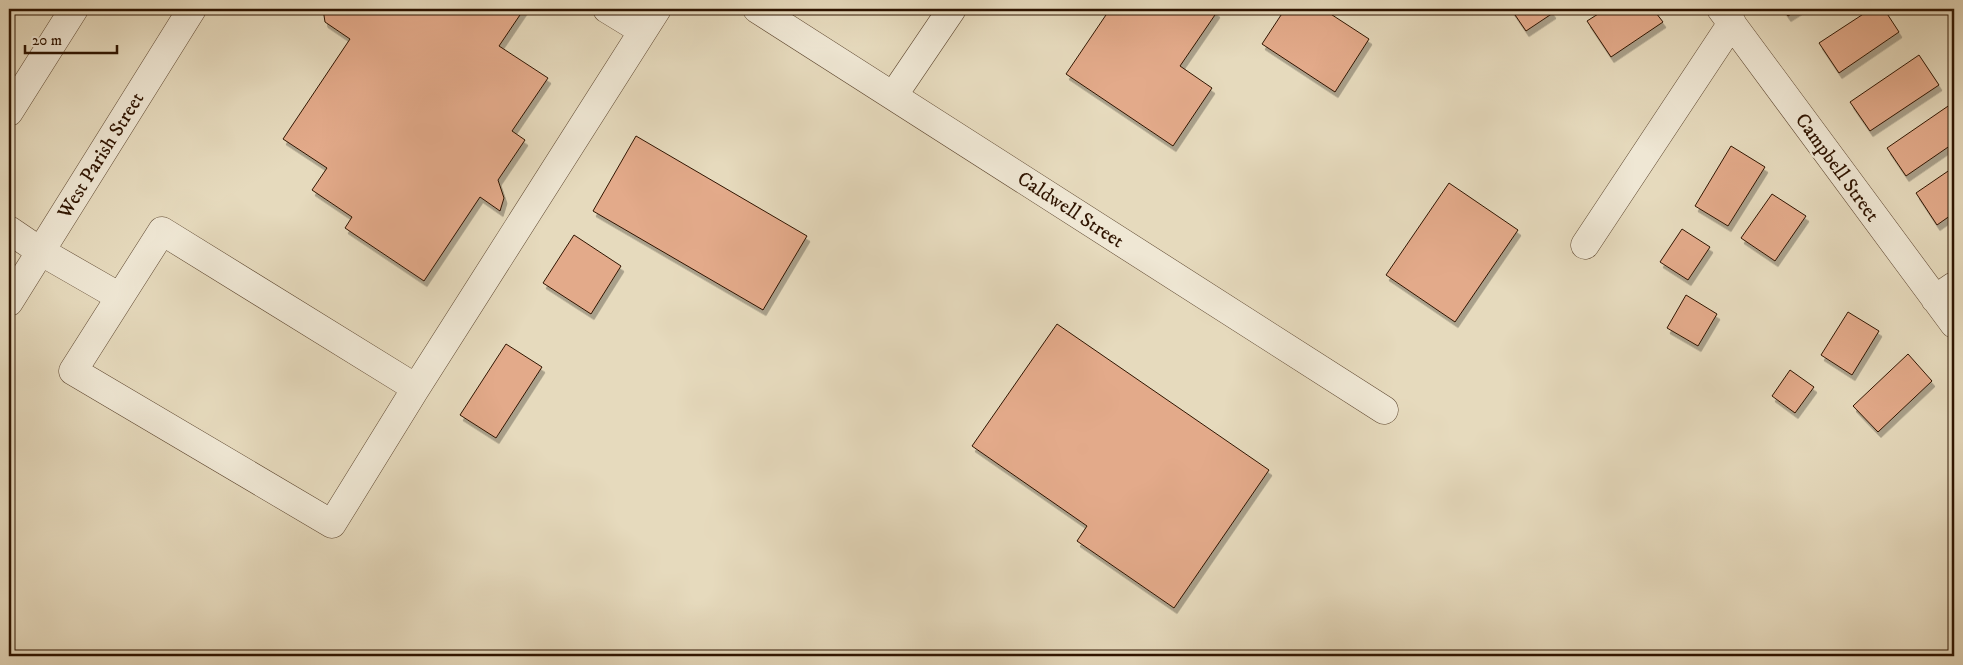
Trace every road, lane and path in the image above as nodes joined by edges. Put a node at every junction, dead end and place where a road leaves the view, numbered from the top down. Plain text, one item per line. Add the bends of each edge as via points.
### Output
1 (74, 9) edge
2 (192, 9) edge
3 (607, 9) edge
4 (757, 9) edge
5 (952, 9) edge
6 (1726, 16) edge
7 (650, 20) edge
8 (893, 96) junction
9 (9, 112) edge
10 (9, 230) edge
11 (1584, 245) dead end
12 (40, 251) junction
13 (1945, 292) edge
14 (120, 297) junction
15 (9, 302) edge
16 (1954, 324) edge
17 (416, 388) junction
18 (1384, 410) dead end

1 - 9 street
2 - 12 street, West Parish Street
3 - 7 street
4 - 8 street, Caldwell Street
5 - 8 street
6 - 11 street
6 - 13 street, Campbell Street
7 - 17 street
8 - 18 street, Caldwell Street
10 - 12 street
12 - 14 street
12 - 15 street, West Parish Street
13 - 16 street, Campbell Street
14 - 17 street via 162,231
14 - 17 street via 73,371 332,524

